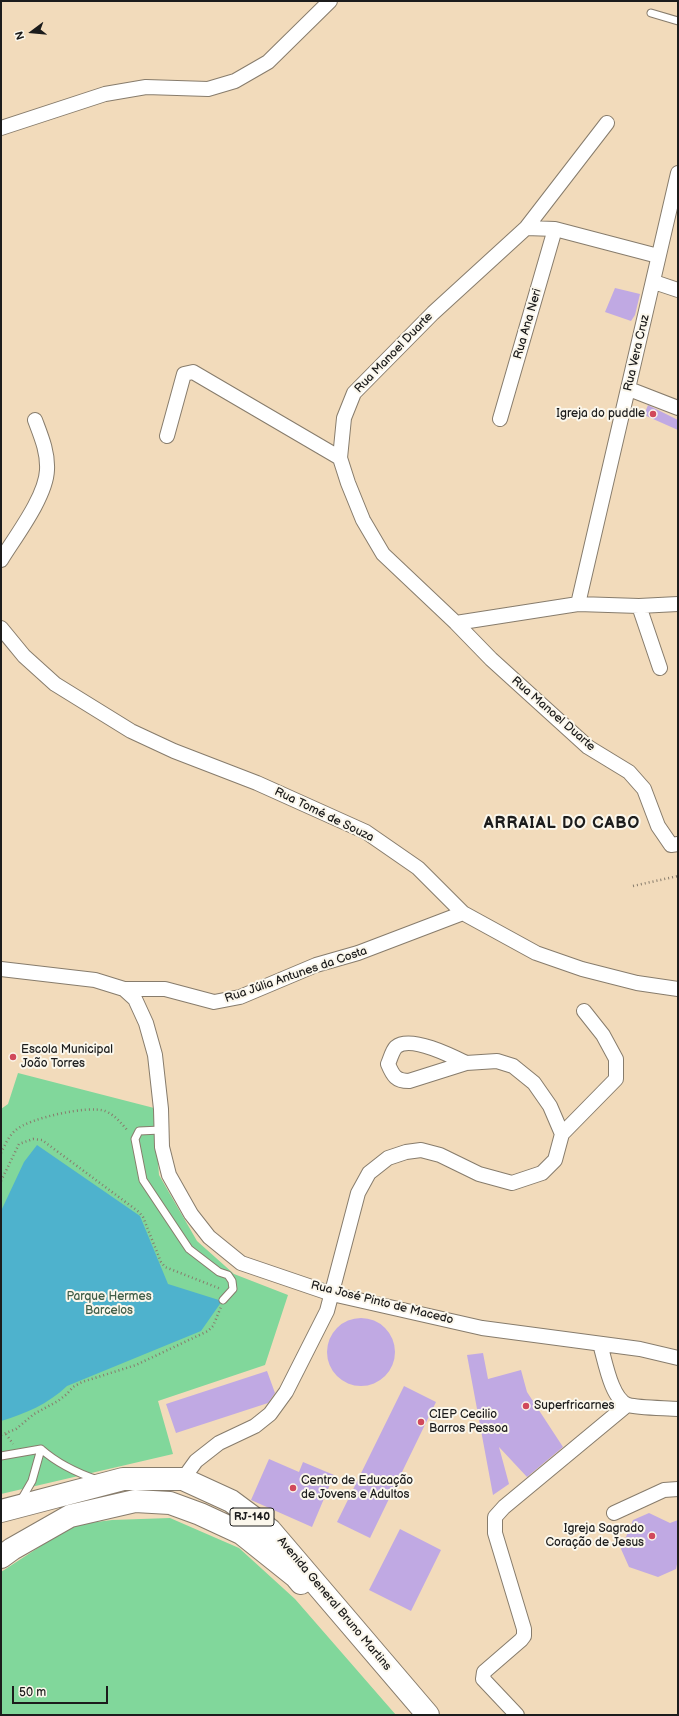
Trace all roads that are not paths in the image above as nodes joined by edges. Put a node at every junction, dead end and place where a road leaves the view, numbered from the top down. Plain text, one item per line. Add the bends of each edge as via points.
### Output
1 (330, 1) edge
2 (650, 13) dead end
3 (678, 21) edge
4 (607, 123) dead end
5 (1, 128) edge
6 (678, 172) edge
7 (526, 228) junction
8 (555, 229) junction
9 (658, 256) junction
10 (654, 282) junction
11 (678, 290) edge
12 (629, 389) junction
13 (678, 408) edge
14 (500, 419) dead end
15 (35, 420) dead end
16 (168, 436) dead end
17 (340, 458) junction
18 (1, 560) edge
19 (578, 604) junction
20 (678, 604) edge
21 (639, 606) junction
22 (456, 623) junction
23 (1, 628) edge
24 (660, 668) dead end
25 (674, 844) edge
26 (463, 913) junction
27 (1, 969) edge
28 (124, 989) junction
29 (678, 989) edge
30 (584, 1012) dead end
31 (466, 1063) junction
32 (162, 1130) junction
33 (562, 1134) junction
34 (332, 1294) junction
35 (223, 1300) road end
36 (600, 1344) junction
37 (678, 1358) edge
38 (627, 1405) junction
39 (678, 1409) edge
40 (41, 1449) junction
41 (1, 1456) edge
42 (183, 1479) junction
43 (107, 1483) junction
44 (678, 1489) edge
45 (9, 1509) edge
46 (614, 1514) dead end
47 (1, 1557) edge
48 (412, 1715) edge
49 (428, 1715) edge
50 (517, 1715) edge

1 - 5 street via 268,62 235,81 208,89 146,87 105,94
2 - 3 lane
4 - 7 street, Rua Manoel Duarte
6 - 9 street, Rua Vera Cruz
7 - 8 street
7 - 17 street, Rua Manoel Duarte via 433,313 354,393 344,418
8 - 9 street
8 - 14 street, Rua Ana Neri
9 - 10 street, Rua Vera Cruz
10 - 11 street
10 - 12 street, Rua Vera Cruz
12 - 13 street
12 - 19 street, Rua Vera Cruz
15 - 18 street via 45,446 47,471 38,501
16 - 17 street via 184,374 193,372
17 - 22 street, Rua Manoel Duarte via 363,520 383,554
19 - 21 street
19 - 22 street
20 - 21 street
21 - 24 street
22 - 25 street, Rua Manoel Duarte via 491,660 588,747 629,772 644,789 658,826
23 - 26 street, Rua Tomé de Souza via 24,656 55,684 131,731 366,832 418,868
26 - 28 street, Rua Júlia Antunes da Costa via 358,953 316,965 234,998 214,1002 164,989
26 - 29 street, Rua Tomé de Souza via 543,955 582,969 637,983
27 - 28 street via 95,980
28 - 32 street, Rua José Pinto de Macedo via 135,999 146,1023 155,1055
30 - 33 street via 603,1034 616,1059 616,1079
31 - 31 street via 445,1053 415,1044 401,1044 395,1048 388,1064 393,1076 400,1081 409,1081
31 - 33 street via 497,1061 513,1066 534,1083 550,1106
32 - 34 street, Rua José Pinto de Macedo via 162,1147 169,1175 191,1214 209,1237 241,1263
32 - 35 lane via 138,1131 135,1139 143,1180 190,1249 219,1272 228,1275 233,1288
33 - 34 street via 555,1160 542,1173 512,1182 479,1174 440,1155 421,1150 388,1158 369,1174 358,1194
34 - 36 street, Rua José Pinto de Macedo via 482,1328
34 - 42 street via 327,1311 286,1392 270,1414 255,1426 219,1443 196,1461
36 - 37 street, Rua José Pinto de Macedo via 640,1349
36 - 38 street via 612,1386
38 - 39 street
38 - 50 street via 495,1517 495,1533 524,1636 484,1672 483,1680
40 - 41 lane
40 - 43 lane via 51,1458 81,1474
40 - 45 lane via 32,1481
42 - 43 main road, Avenida General Bruno Martins / RJ-140 via 123,1479
42 - 49 main road, Avenida General Bruno Martins / RJ-140 via 231,1501 270,1530
43 - 45 main road, Avenida General Bruno Martins / RJ-140
44 - 46 street via 664,1490
47 - 48 main road, Avenida General Bruno Martins / RJ-140 via 70,1516 135,1501 170,1503 200,1514 241,1533 296,1577 349,1644

